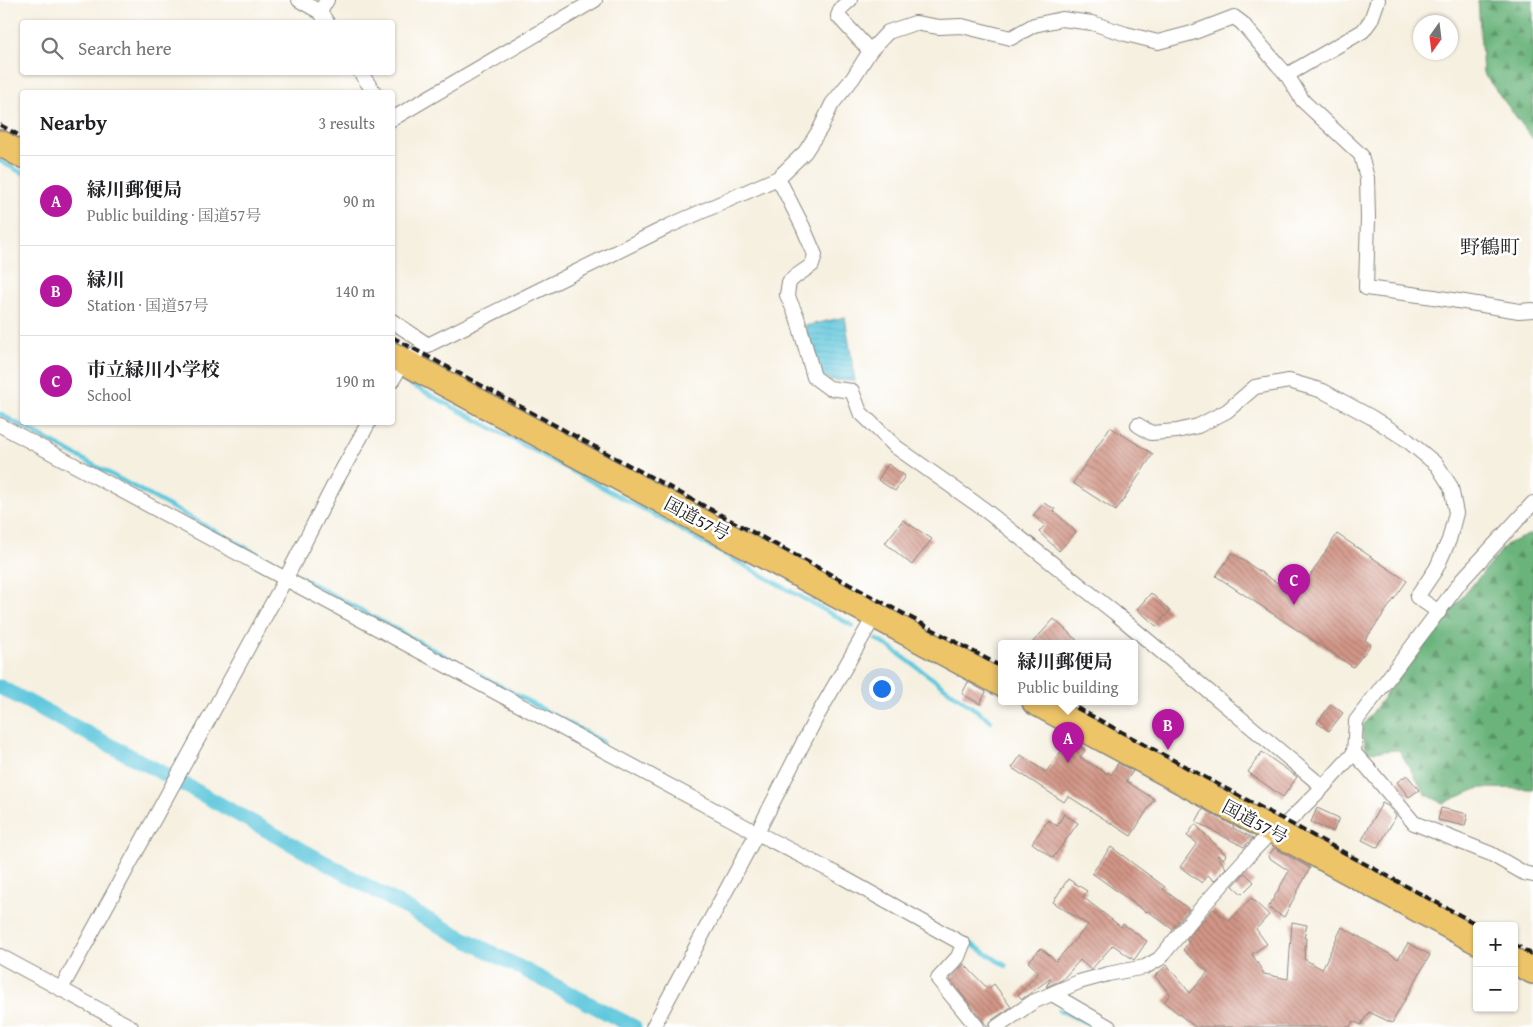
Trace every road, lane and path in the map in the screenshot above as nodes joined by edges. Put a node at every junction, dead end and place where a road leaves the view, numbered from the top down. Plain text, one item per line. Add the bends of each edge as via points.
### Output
1 (299, 0) edge
2 (595, 0) edge
3 (850, 0) edge
4 (1378, 0) edge
5 (324, 11) edge
6 (870, 51) junction
7 (362, 75) edge
8 (1287, 75) junction
9 (373, 90) edge
10 (395, 117) edge
11 (0, 143) edge
12 (20, 154) edge
13 (778, 178) junction
14 (1533, 310) edge
15 (395, 323) edge
16 (428, 345) junction
17 (396, 366) edge
18 (0, 425) edge
19 (367, 425) edge
20 (1138, 425) dead end
21 (1533, 503) edge
22 (286, 578) junction
23 (1439, 612) junction
24 (875, 615) junction
25 (998, 682) edge
26 (1041, 705) edge
27 (1354, 753) junction
28 (1323, 787) junction
29 (1272, 831) junction
30 (757, 833) junction
31 (1533, 876) edge
32 (1473, 938) edge
33 (0, 956) edge
34 (1518, 963) edge
35 (1533, 971) edge
36 (61, 989) junction
37 (1052, 994) junction
38 (131, 1027) edge
39 (653, 1027) edge
40 (977, 1027) edge
41 (997, 1027) edge
42 (1109, 1027) edge

1 - 5 street
2 - 10 street
3 - 6 street via 838,16
4 - 8 street via 1372,20 1363,32
6 - 8 street via 888,32 915,23 962,26 1011,38 1034,25 1062,19 1092,23 1158,42 1234,17
6 - 13 street via 832,104 805,152
7 - 9 street
8 - 14 street via 1303,100 1361,155 1367,178 1366,288 1519,311
11 - 12 highway
13 - 16 street via 669,226
13 - 28 street via 815,255 812,264 789,282 787,295 797,317 814,377 829,388 852,391 860,412 896,446 985,510 1108,607
15 - 16 street
16 - 17 street
17 - 24 highway, 国道57号
18 - 22 street
19 - 22 street
20 - 23 street via 1151,433 1198,426 1227,411 1255,387 1289,382 1323,391 1371,417 1407,440 1437,465 1451,487 1456,514 1449,540 1436,570 1417,597
21 - 23 street via 1462,580
22 - 30 street
22 - 36 street
23 - 27 street via 1356,721
24 - 25 highway, 国道57号
24 - 30 street via 816,718
26 - 29 highway, 国道57号
27 - 28 street
27 - 31 street via 1414,823 1491,854
28 - 29 street via 1288,822
29 - 32 highway, 国道57号
29 - 37 street via 1159,959 1145,968 1078,982
30 - 39 street
30 - 40 street via 963,944 958,957 938,979
33 - 36 street
34 - 35 highway
36 - 38 street
37 - 41 street via 1033,1002
37 - 42 street

